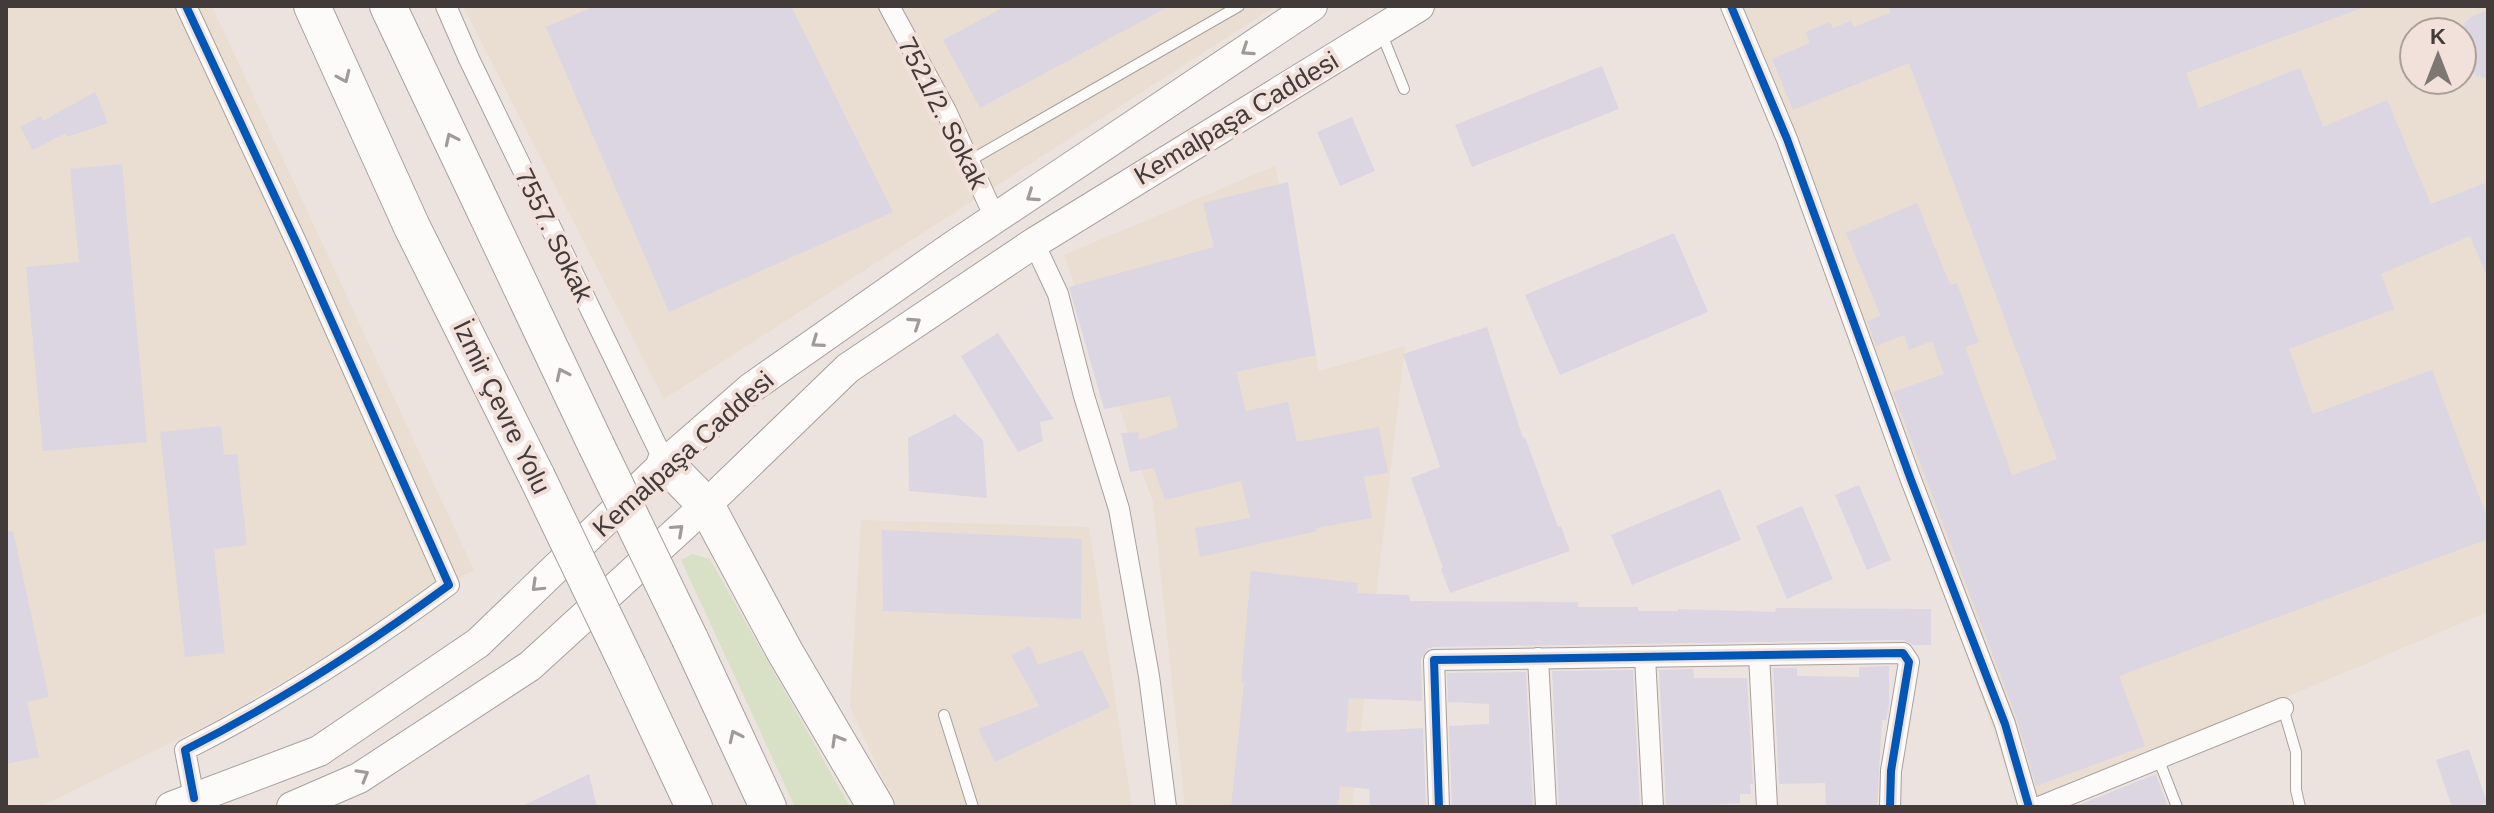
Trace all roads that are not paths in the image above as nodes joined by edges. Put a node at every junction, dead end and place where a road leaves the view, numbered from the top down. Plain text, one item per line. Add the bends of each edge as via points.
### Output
1 (186, 6) edge
2 (312, 6) edge
3 (388, 6) edge
4 (446, 6) edge
5 (889, 6) edge
6 (1239, 6) edge
7 (1312, 6) edge
8 (1419, 6) edge
9 (1731, 6) edge
10 (1380, 30) junction
11 (1404, 89) dead end
12 (969, 161) junction
13 (996, 220) junction
14 (1034, 243) junction
15 (665, 463) junction
16 (706, 505) junction
17 (1759, 655) junction
18 (1645, 657) junction
19 (1538, 658) junction
20 (2283, 708) joint
21 (944, 715) dead end
22 (2158, 758) junction
23 (183, 803) edge
24 (292, 807) edge
25 (694, 807) edge
26 (768, 807) edge
27 (876, 807) edge
28 (973, 807) edge
29 (1166, 807) edge
30 (1439, 807) edge
31 (1546, 807) edge
32 (1653, 807) edge
33 (1767, 807) edge
34 (1890, 807) edge
35 (2029, 807) edge
36 (2039, 807) edge
37 (2177, 807) edge
38 (2300, 807) edge

1 - 23 street via 449,585 386,632 185,750
2 -> 25 highway, İzmir Çevre Yolu, bridge via 412,227
26 -> 3 highway, bridge
4 - 15 street, 7557. Sokak
5 - 12 street, 7521/2. Sokak
6 - 12 lane
7 -> 13 main road, Kemalpaşa Caddesi
8 - 10 main road, Kemalpaşa Caddesi
9 - 35 street via 1787,139 2005,724
10 - 11 lane
10 - 14 main road, Kemalpaşa Caddesi
12 - 13 street, 7521/2. Sokak
13 -> 15 main road, Kemalpaşa Caddesi via 751,388
16 -> 14 main road, Kemalpaşa Caddesi via 848,368
14 - 29 street via 1058,294 1119,509
15 - 16 highway
15 -> 23 main road, Kemalpaşa Caddesi via 478,643 319,751
24 -> 16 main road, Kemalpaşa Caddesi via 359,778 530,666
27 -> 16 highway
17 - 18 street
17 - 33 street
17 - 34 street via 1903,653 1909,662
18 - 19 street
18 - 32 street
19 - 30 street via 1434,660
19 - 31 street
20 - 22 street
20 - 38 lane via 2296,752
21 - 28 lane
22 - 36 street
22 - 37 lane

